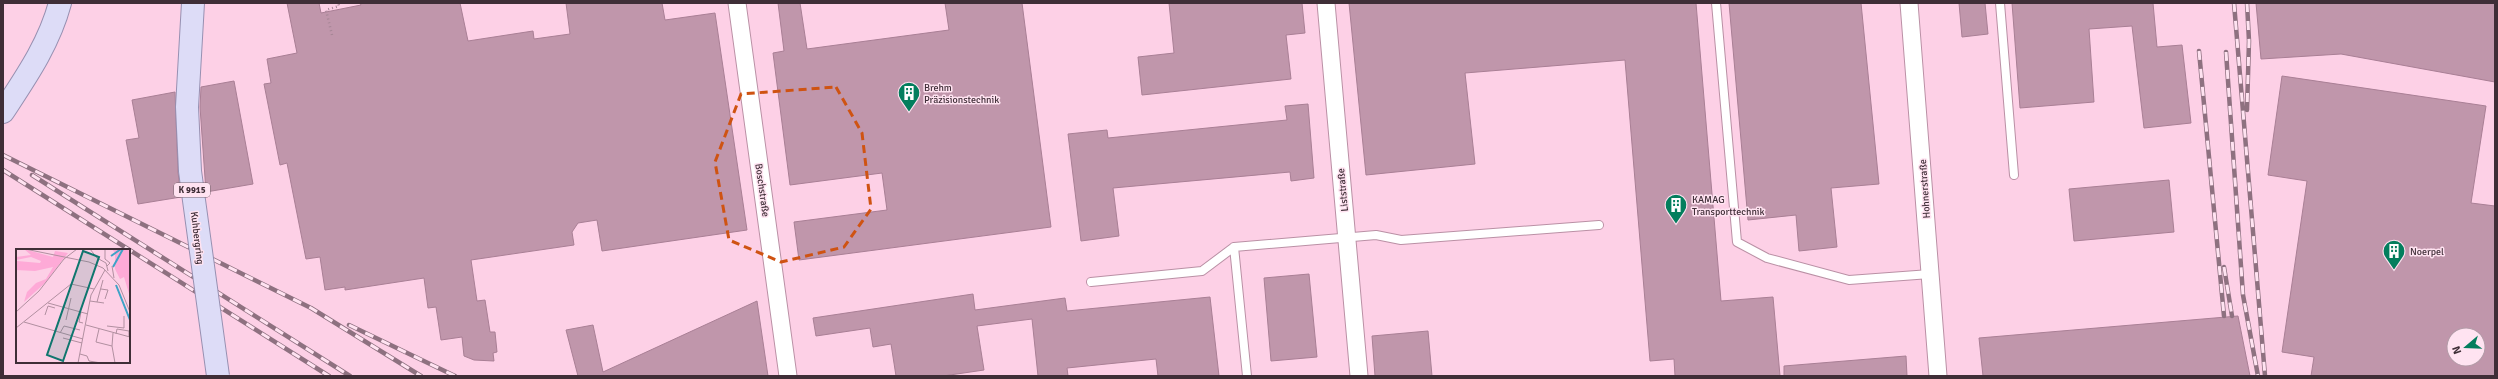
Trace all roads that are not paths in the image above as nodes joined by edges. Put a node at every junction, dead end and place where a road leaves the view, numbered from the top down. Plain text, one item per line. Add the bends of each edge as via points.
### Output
1 (60, 3) edge
2 (193, 3) edge
3 (738, 3) edge
4 (1326, 3) edge
5 (1716, 3) edge
6 (1909, 3) edge
7 (2000, 3) edge
8 (3, 112) edge
9 (2014, 175) dead end
10 (1599, 225) dead end
11 (1346, 237) junction
12 (1234, 247) junction
13 (1930, 274) junction
14 (1091, 282) dead end
15 (218, 376) edge
16 (788, 376) edge
17 (1247, 376) edge
18 (1359, 376) edge
19 (1938, 376) edge

1 - 8 main road via 54,26 32,68
2 - 15 main road, Kuhbergring / K 9915, bridge via 187,107 190,170
3 - 16 street, Boschstraße
4 - 11 street, Liststraße
5 - 13 lane via 1738,242 1767,258 1849,280
6 - 13 street, Hohnerstraße
7 - 9 lane
10 - 11 lane via 1401,240 1376,235
11 - 12 lane
11 - 18 street, Liststraße
12 - 14 lane via 1202,271
12 - 17 lane
13 - 19 street, Hohnerstraße

